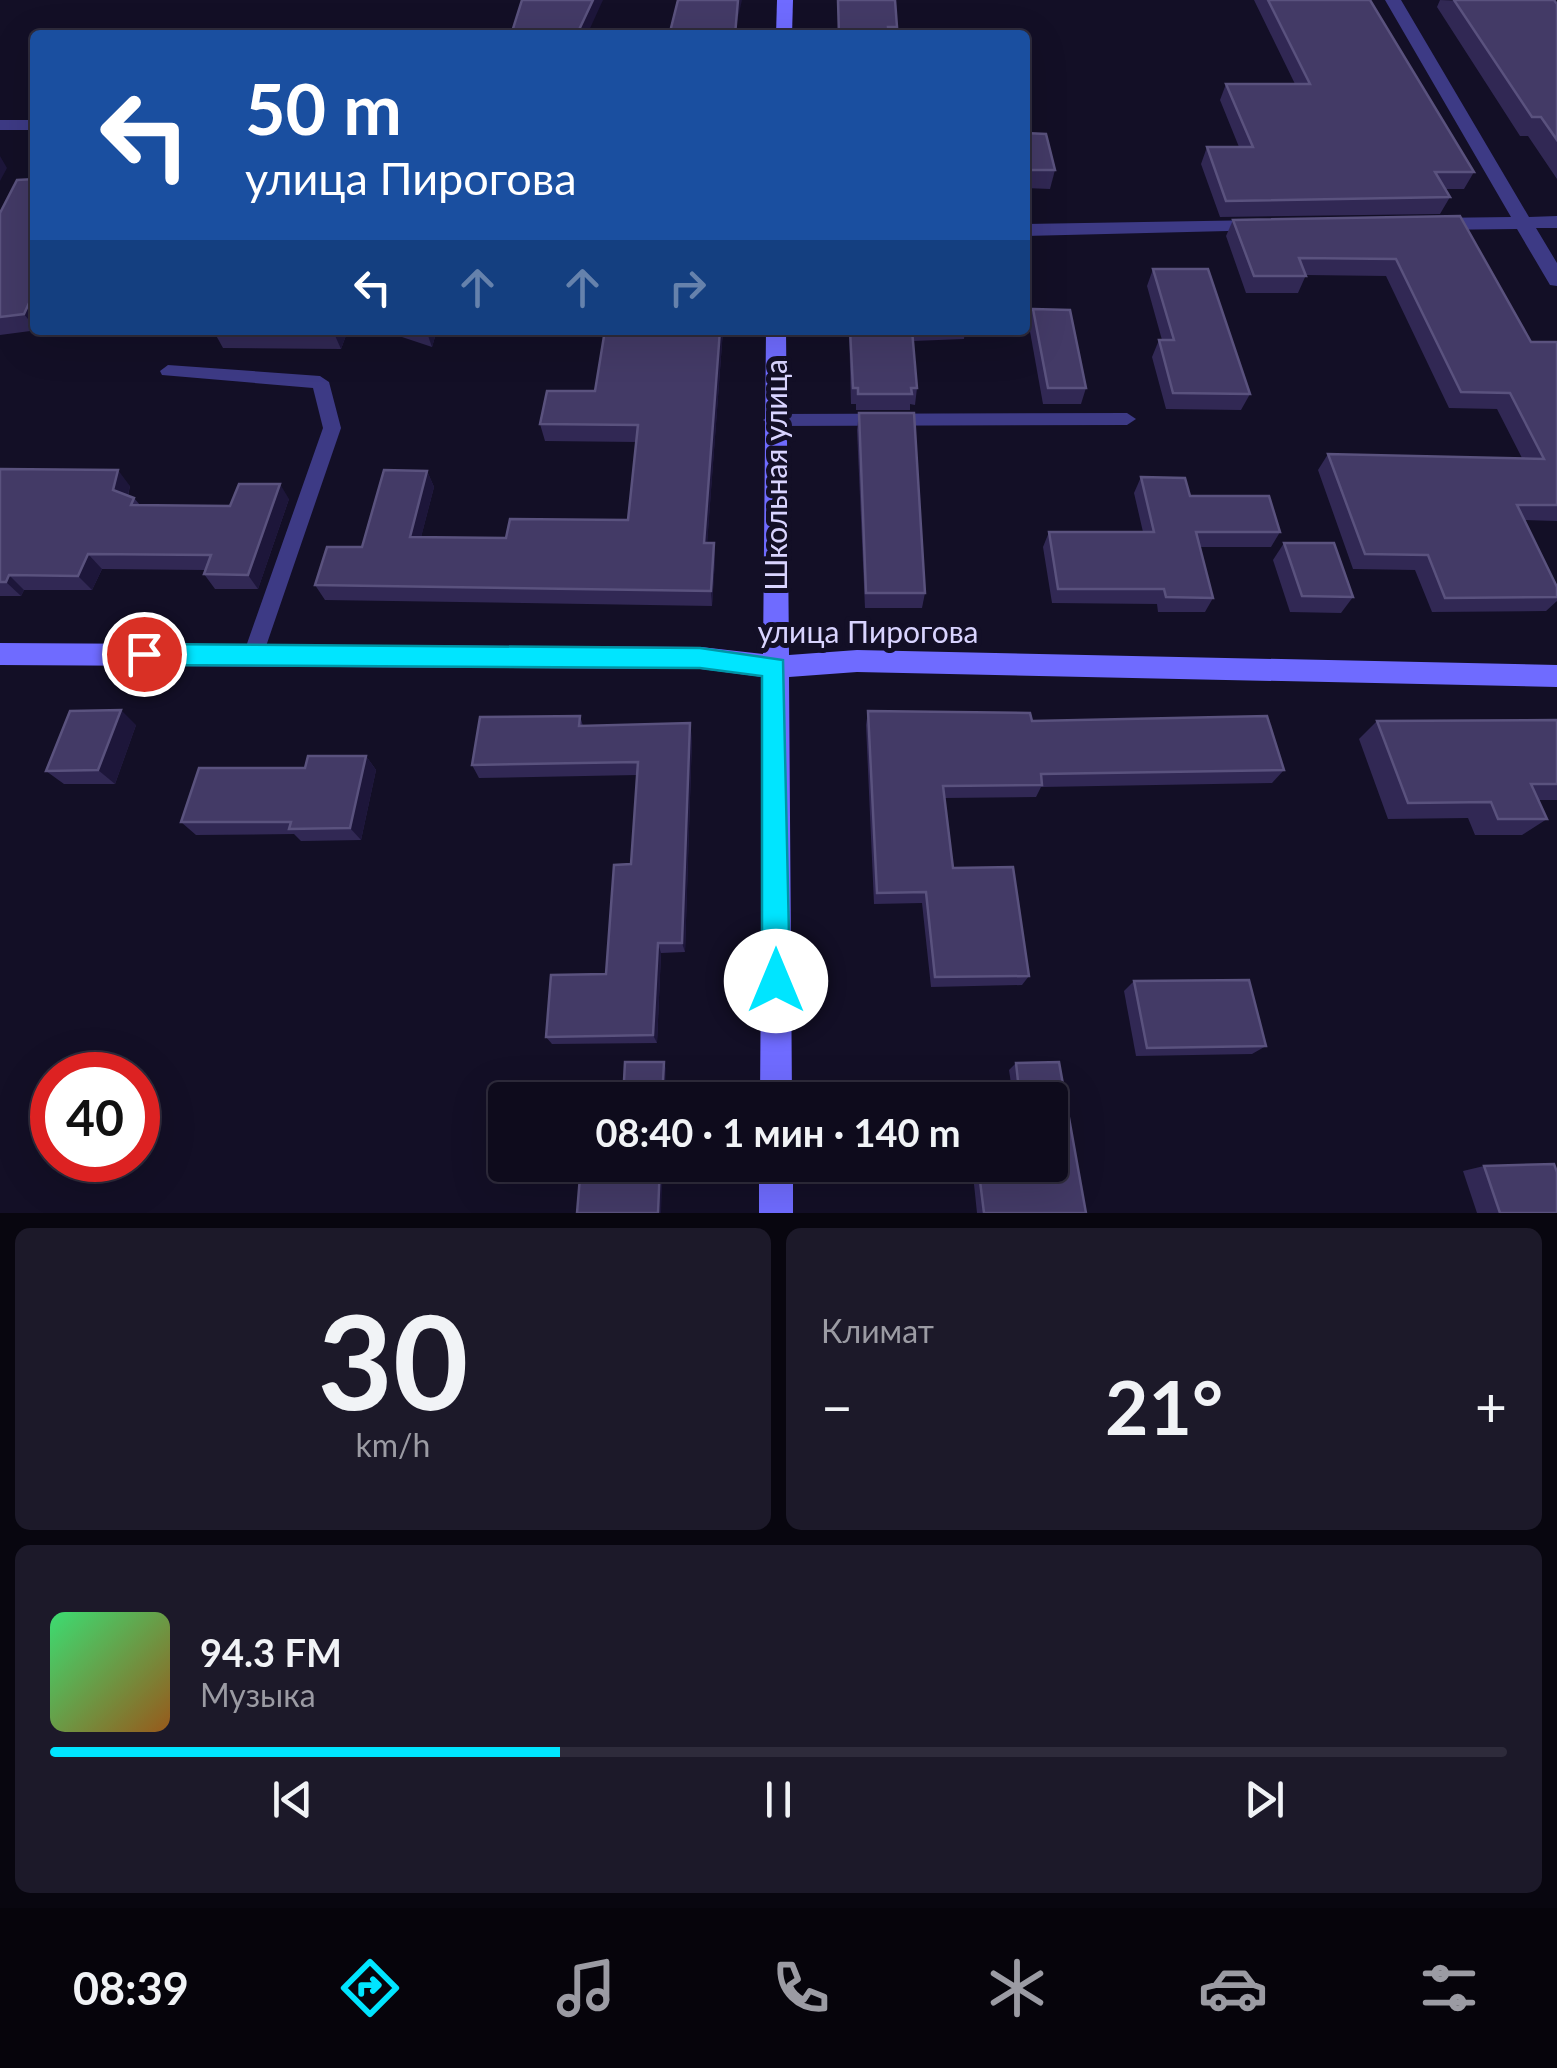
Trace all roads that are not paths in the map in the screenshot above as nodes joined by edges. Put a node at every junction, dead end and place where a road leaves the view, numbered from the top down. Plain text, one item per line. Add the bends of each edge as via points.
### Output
1 (785, 0) edge
2 (1393, 0) edge
3 (784, 30) edge
4 (0, 125) edge
5 (30, 125) edge
6 (1520, 222) junction
7 (1557, 222) edge
8 (1402, 224) edge
9 (1282, 226) edge
10 (1030, 230) edge
11 (1557, 280) edge
12 (776, 335) edge
13 (168, 371) dead end
14 (1127, 419) dead end
15 (772, 420) junction
16 (0, 654) edge
17 (253, 655) junction
18 (774, 668) junction
19 (1557, 676) edge
20 (776, 1082) edge
21 (776, 1182) edge
22 (776, 1213) edge

1 - 3 street
2 - 6 street
4 - 5 street
6 - 7 street
6 - 8 street
6 - 11 street
9 - 10 street
12 - 15 street, Школьная улица
13 - 17 lane via 320,382 332,428
14 - 15 lane
15 - 18 street, Школьная улица
16 - 17 street, улица Пирогова
17 - 18 street, улица Пирогова via 700,658
18 - 19 street, улица Пирогова via 857,660
18 - 20 street, Школьная улица
21 - 22 street

